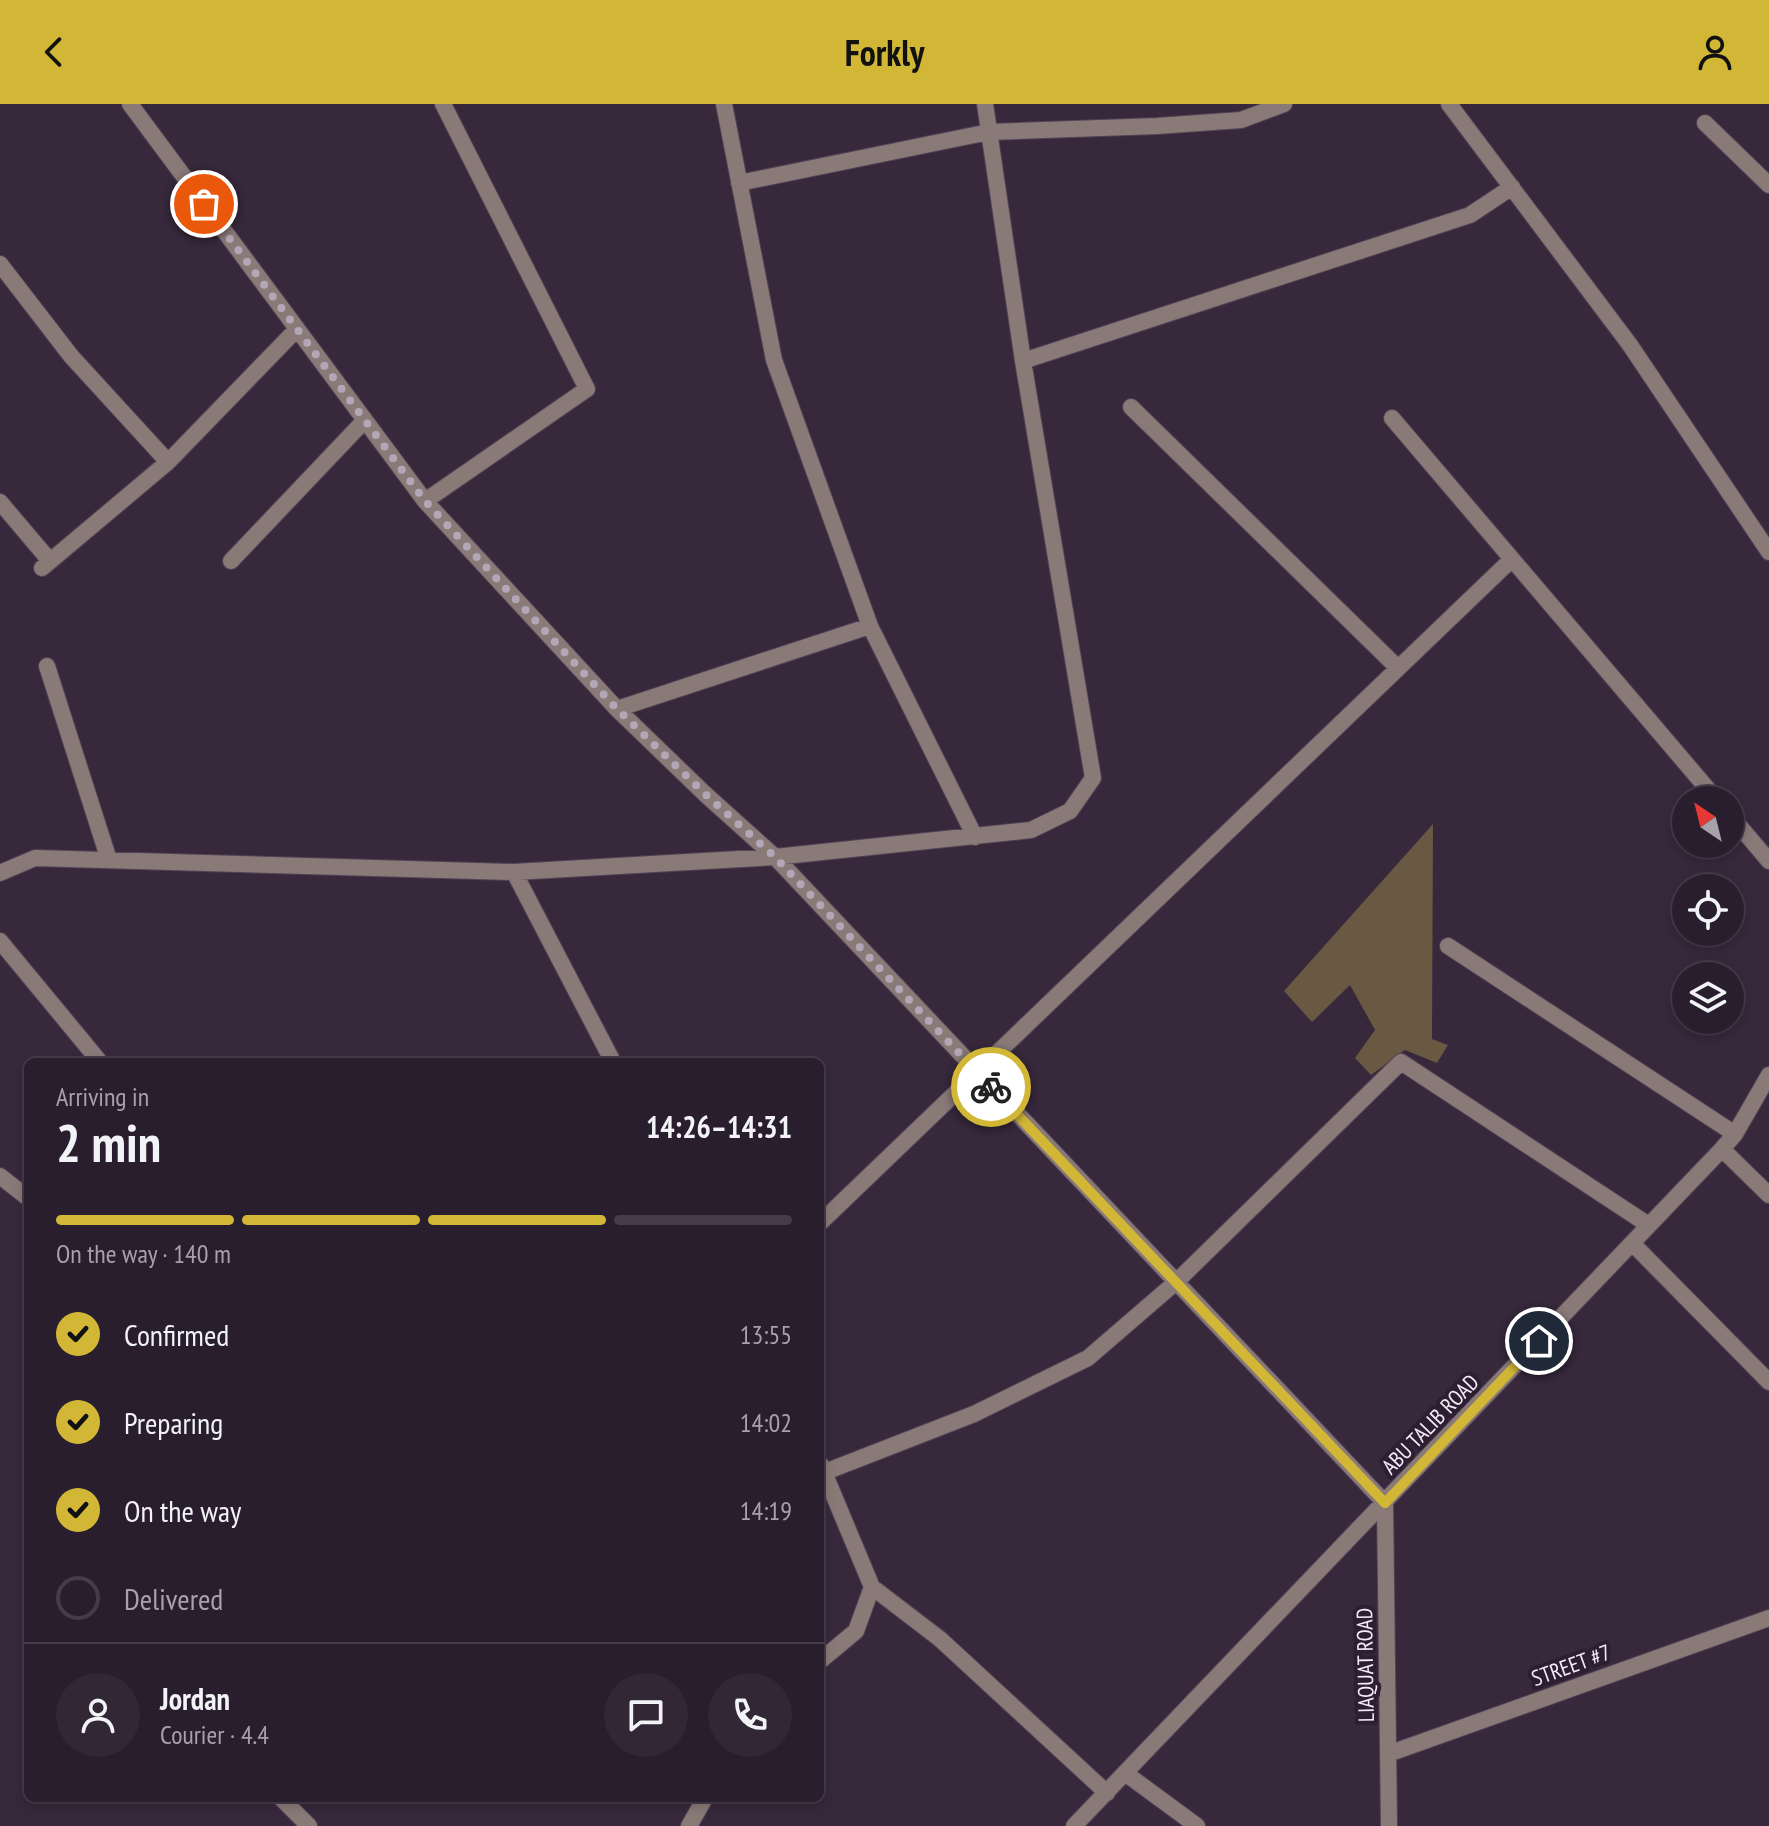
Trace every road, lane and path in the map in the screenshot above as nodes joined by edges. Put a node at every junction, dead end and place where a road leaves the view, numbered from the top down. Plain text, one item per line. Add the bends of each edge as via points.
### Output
1 (130, 104) edge
2 (443, 104) edge
3 (724, 104) edge
4 (985, 104) edge
5 (1284, 104) edge
6 (1449, 104) edge
7 (1705, 123) dead end
8 (989, 132) junction
9 (739, 183) junction
10 (1769, 185) edge
11 (1512, 187) junction
12 (0, 264) edge
13 (297, 329) junction
14 (1023, 361) junction
15 (1131, 407) dead end
16 (1392, 418) dead end
17 (365, 420) junction
18 (168, 462) junction
19 (425, 501) junction
20 (0, 502) edge
21 (1769, 552) edge
22 (1512, 559) junction
23 (231, 561) dead end
24 (870, 626) junction
25 (47, 666) dead end
26 (1398, 668) junction
27 (617, 709) junction
28 (1705, 786) edge
29 (1744, 832) edge
30 (975, 837) junction
31 (775, 857) junction
32 (109, 860) junction
33 (1769, 861) edge
34 (514, 872) junction
35 (0, 873) edge
36 (0, 941) edge
37 (1448, 946) dead end
38 (97, 1058) edge
39 (611, 1058) edge
40 (976, 1072) junction
41 (1769, 1075) edge
42 (1735, 1134) junction
43 (1722, 1149) junction
44 (0, 1176) edge
45 (24, 1195) edge
46 (1769, 1195) edge
47 (824, 1219) edge
48 (1647, 1224) junction
49 (1632, 1243) junction
50 (1176, 1282) junction
51 (1769, 1382) edge
52 (824, 1467) edge
53 (824, 1473) edge
54 (1385, 1503) junction
55 (872, 1587) junction
56 (1769, 1618) edge
57 (824, 1658) edge
58 (1388, 1754) junction
59 (1125, 1773) junction
60 (1107, 1793) junction
61 (285, 1802) edge
62 (703, 1802) edge
63 (309, 1826) edge
64 (689, 1826) edge
65 (1074, 1826) edge
66 (1197, 1826) edge
67 (1389, 1826) edge

1 - 13 street
2 - 19 street via 587,389
3 - 9 street
4 - 8 street
5 - 8 street via 1241,120
6 - 11 street
7 - 10 street
8 - 9 street
8 - 14 street
9 - 24 street via 774,360
11 - 14 street via 1470,215
11 - 21 street via 1630,345
12 - 18 street via 71,356
13 - 17 street
13 - 18 street
14 - 30 street via 1093,778 1070,811 1031,830
15 - 26 street
16 - 22 street
17 - 19 street
17 - 23 street
18 - 20 street via 46,565
19 - 27 street
22 - 26 street
22 - 28 street
24 - 27 street
24 - 30 street
25 - 32 street
26 - 40 street
27 - 31 street
29 - 33 street
30 - 31 street
31 - 34 street
31 - 40 street
32 - 34 street
32 - 35 street via 35,858
34 - 39 street
36 - 38 street
37 - 42 street
40 - 47 street
40 - 50 street
41 - 42 street, ABU TALIB ROAD
42 - 43 street, ABU TALIB ROAD
43 - 46 street
43 - 48 street, ABU TALIB ROAD
44 - 45 street
48 - 49 street, ABU TALIB ROAD
48 - 50 street via 1401,1062
49 - 51 street
49 - 54 street, ABU TALIB ROAD
50 - 52 street via 1088,1358 974,1414
50 - 54 street
53 - 55 street
54 - 58 street, LIAQUAT ROAD
54 - 59 street, ABU TALIB ROAD
55 - 57 street via 856,1631
55 - 60 street via 940,1639
56 - 58 street, STREET #7
58 - 67 street, LIAQUAT ROAD
59 - 60 street, ABU TALIB ROAD
59 - 66 street
60 - 65 street, ABU TALIB ROAD
61 - 63 street
62 - 64 street

